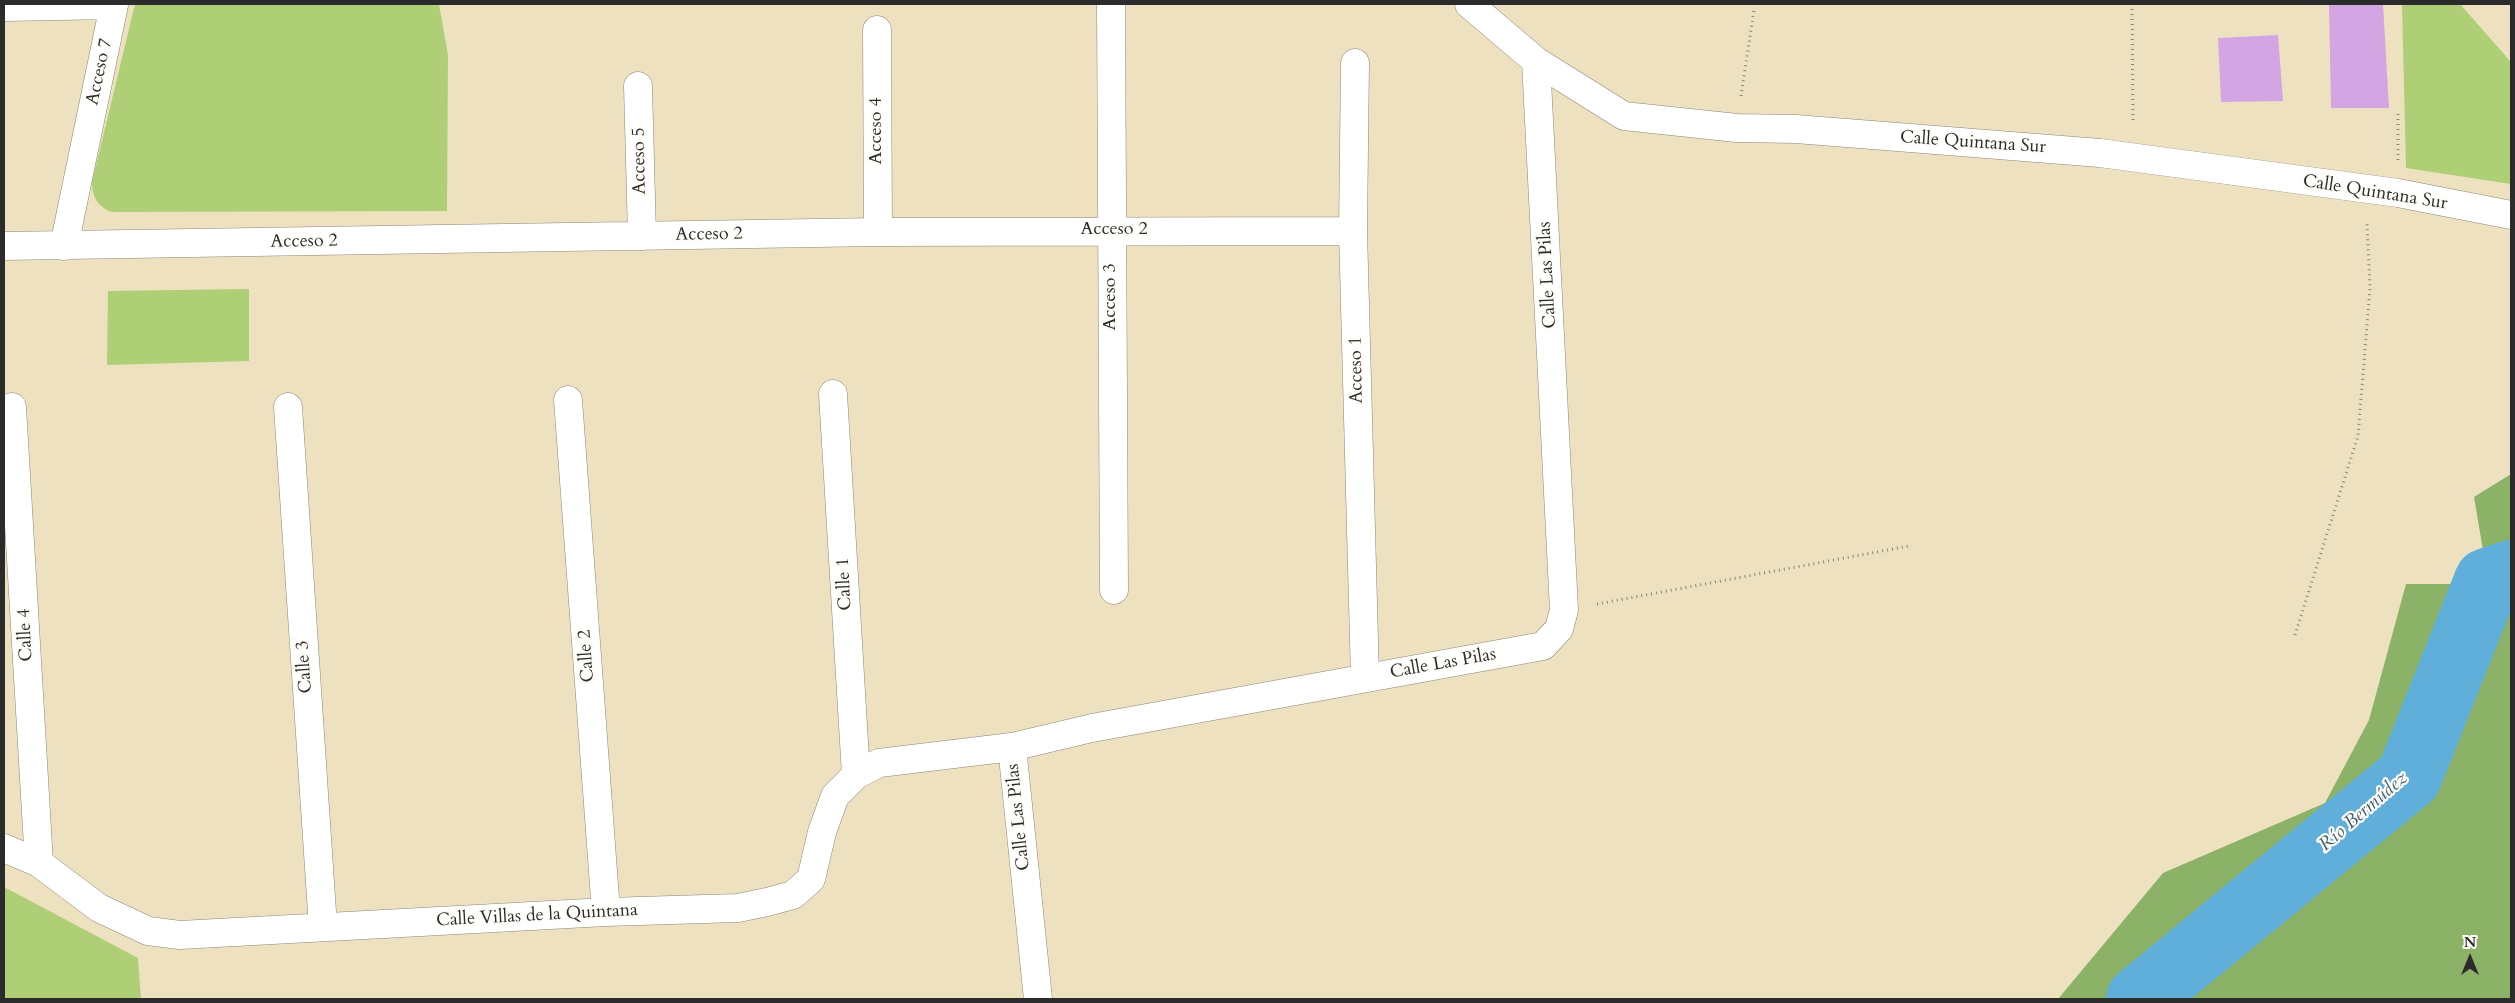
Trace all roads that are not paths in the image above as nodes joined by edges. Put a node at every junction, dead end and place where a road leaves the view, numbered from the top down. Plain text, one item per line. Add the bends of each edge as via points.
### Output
1 (114, 4) edge
2 (1111, 4) edge
3 (1469, 4) edge
4 (4, 7) edge
5 (877, 30) dead end
6 (1536, 62) junction
7 (1355, 63) dead end
8 (638, 86) dead end
9 (2511, 215) edge
10 (1111, 230) junction
11 (1353, 231) junction
12 (878, 232) junction
13 (642, 236) junction
14 (4, 246) edge
15 (64, 246) junction
16 (833, 394) dead end
17 (568, 400) dead end
18 (12, 407) dead end
19 (288, 407) dead end
20 (1114, 590) dead end
21 (1365, 678) junction
22 (1012, 747) junction
23 (856, 775) junction
24 (4, 848) edge
25 (39, 863) junction
26 (606, 912) junction
27 (323, 927) junction
28 (1038, 999) edge

1 - 4 street, Acceso 7
1 - 15 street, Acceso 7
2 - 10 street, Acceso 3
3 - 6 street, Calle Quintana Sur
5 - 12 street, Acceso 4
6 - 9 street, Calle Quintana Sur via 1624,116 1737,128 1796,129 2100,153 2398,194
6 - 21 street, Calle Las Pilas via 1564,610 1559,629 1544,646
7 - 11 street, Acceso 1
8 - 13 street, Acceso 5
10 - 11 street, Acceso 2
10 - 12 street, Acceso 2
10 - 20 street, Acceso 3
11 - 21 street, Acceso 1
12 - 13 street, Acceso 2
13 - 15 street, Acceso 2
14 - 15 street, Acceso 2
16 - 23 street, Calle 1
17 - 26 street, Calle 2
18 - 25 street, Calle 4
19 - 27 street, Calle 3
21 - 22 street, Calle Las Pilas via 1092,728
22 - 23 street, Calle Villas de la Quintana via 879,763
22 - 28 street, Calle Las Pilas
23 - 26 street, Calle Villas de la Quintana via 835,796 811,879 793,895 738,908
24 - 25 street, Calle Villas de la Quintana
25 - 27 street, Calle Villas de la Quintana via 98,908 148,931 180,936
26 - 27 street, Calle Villas de la Quintana

